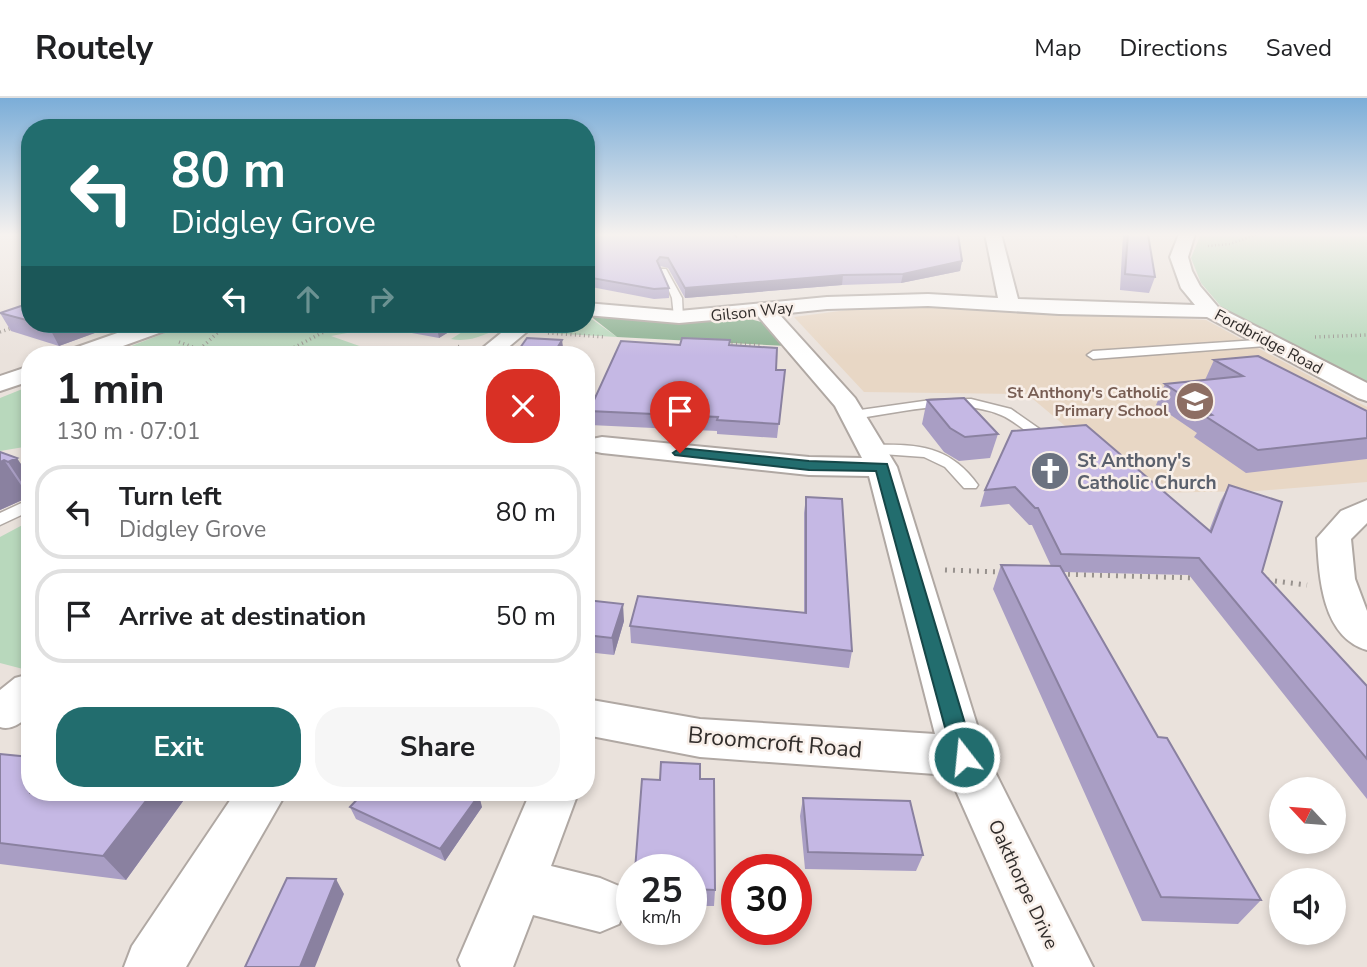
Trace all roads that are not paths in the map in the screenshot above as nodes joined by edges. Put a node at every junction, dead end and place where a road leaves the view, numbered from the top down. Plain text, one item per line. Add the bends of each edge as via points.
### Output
1 (665, 275) edge
2 (1002, 275) edge
3 (1185, 275) edge
4 (1009, 304) junction
5 (595, 310) edge
6 (764, 310) junction
7 (1211, 311) junction
8 (679, 317) junction
9 (162, 333) edge
10 (513, 333) edge
11 (1273, 343) junction
12 (112, 346) edge
13 (497, 346) edge
14 (1093, 355) dead end
15 (21, 376) edge
16 (0, 384) edge
17 (1367, 393) edge
18 (853, 415) junction
19 (1034, 430) edge
20 (603, 445) dead end
21 (878, 458) junction
22 (0, 466) edge
23 (21, 470) edge
24 (971, 485) dead end
25 (21, 509) edge
26 (1367, 510) edge
27 (0, 520) edge
28 (1367, 636) edge
29 (595, 719) edge
30 (964, 757) junction
31 (257, 801) edge
32 (551, 801) edge
33 (517, 885) junction
34 (600, 905) dead end
35 (487, 960) dead end
36 (153, 967) edge
37 (1064, 967) edge

1 - 8 lane via 677,298
2 - 4 street
3 - 7 street, Fordbridge Road
4 - 6 street, Gilson Way via 900,300
4 - 7 street, Gilson Way
5 - 8 street, Gilson Way
6 - 8 street, Gilson Way
6 - 18 street, Oakthorpe Drive
7 - 11 street, Fordbridge Road
9 - 12 street
10 - 13 street
11 - 14 lane
11 - 17 street, Fordbridge Road
15 - 16 street
18 - 19 lane via 975,404 1008,412
18 - 21 street, Oakthorpe Drive
20 - 21 street via 809,466
21 - 24 lane via 909,449 928,452 960,469
21 - 30 street, Oakthorpe Drive
22 - 23 lane
25 - 27 lane
26 - 28 street via 1352,518 1334,538 1337,579 1351,619
29 - 30 street, Broomcroft Road via 700,738
30 - 37 street, Oakthorpe Drive
31 - 36 street
32 - 33 street
33 - 34 street
33 - 35 street

